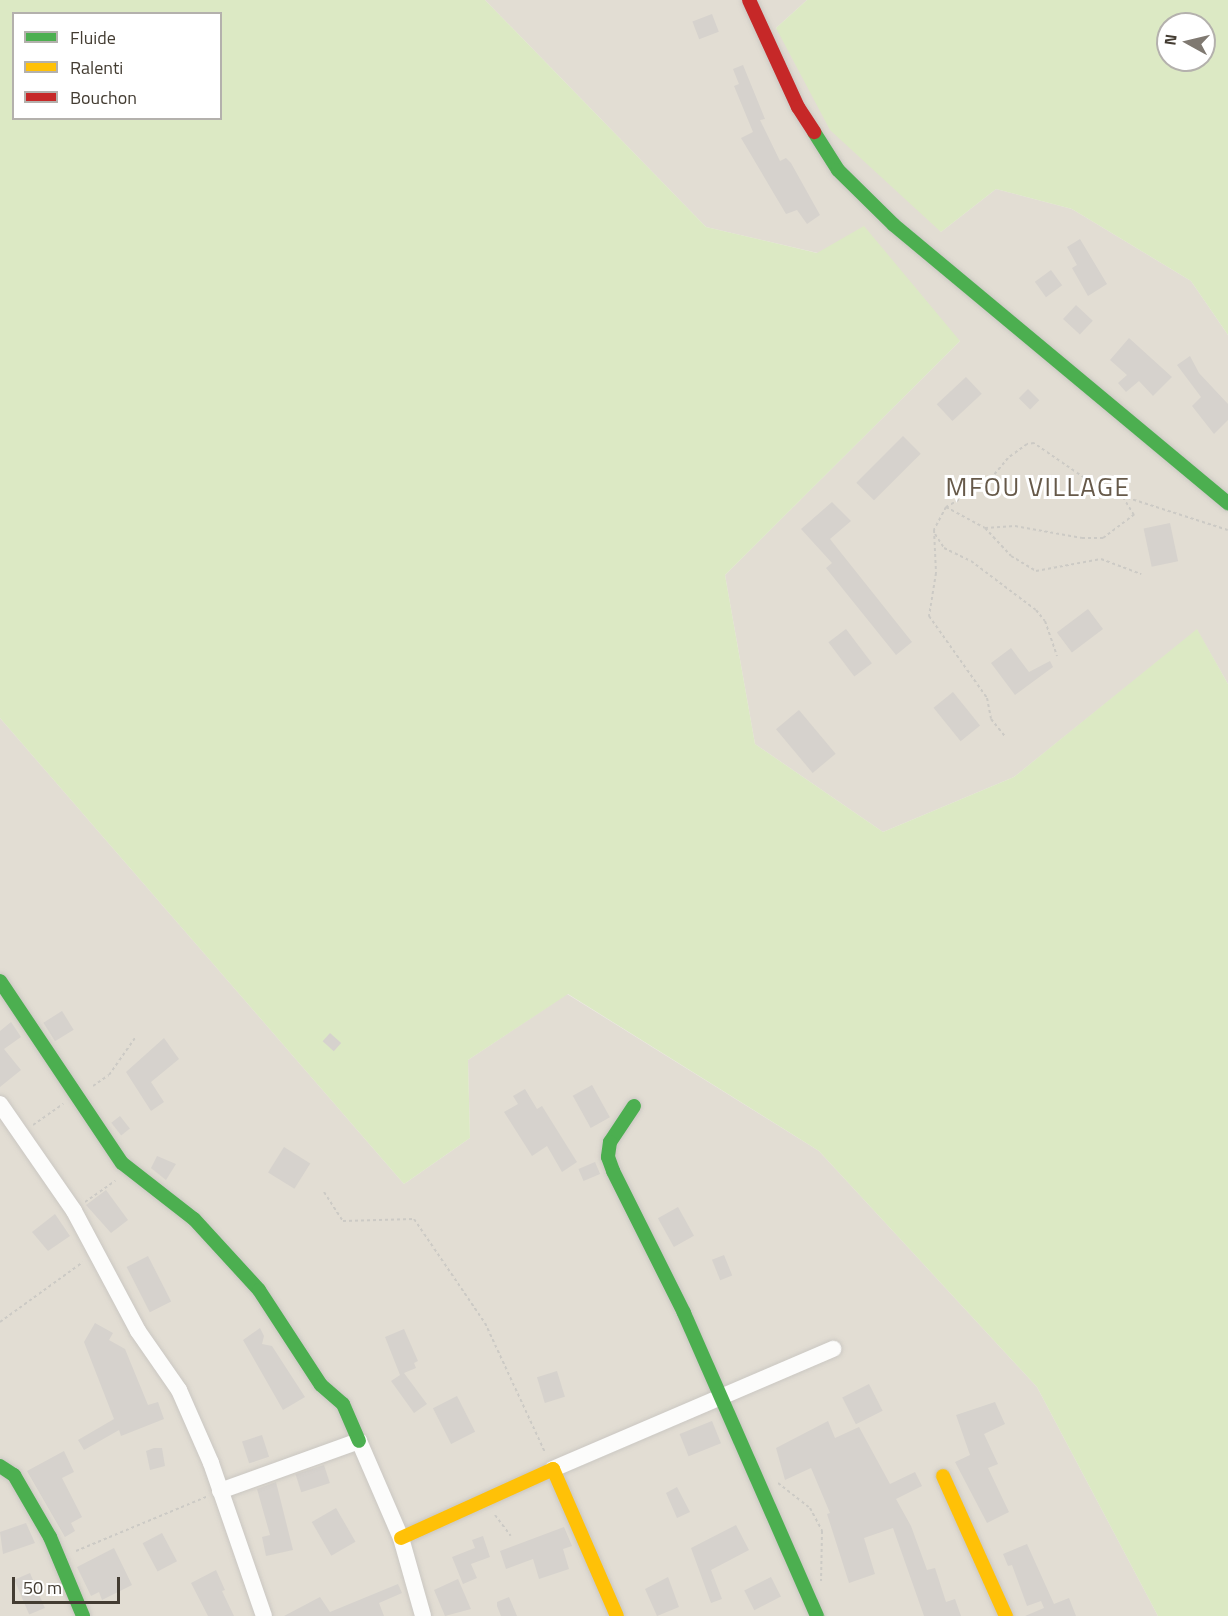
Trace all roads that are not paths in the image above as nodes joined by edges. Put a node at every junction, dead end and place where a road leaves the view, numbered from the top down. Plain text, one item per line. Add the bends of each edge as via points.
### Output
1 (749, 0) edge
2 (1228, 503) edge
3 (0, 981) edge
4 (0, 1104) edge
5 (634, 1106) dead end
6 (833, 1350) dead end
7 (719, 1396) junction
8 (359, 1442) junction
9 (0, 1466) edge
10 (553, 1469) junction
11 (943, 1476) dead end
12 (220, 1491) junction
13 (401, 1538) junction
14 (83, 1616) edge
15 (264, 1616) edge
16 (423, 1616) edge
17 (617, 1616) edge
18 (817, 1616) edge
19 (1006, 1616) edge

1 - 2 street via 798,107 838,170 894,225
3 - 8 street via 129,1171 194,1219 259,1290 321,1385 343,1404
4 - 12 street via 99,1251 138,1331 187,1406
5 - 7 street via 610,1142 608,1157 684,1312
6 - 7 street
7 - 10 street
7 - 18 street via 759,1478
8 - 12 street
8 - 13 street
9 - 14 street via 14,1475 22,1488 60,1558
10 - 13 street
10 - 17 street
11 - 19 street
12 - 15 street
13 - 16 street

